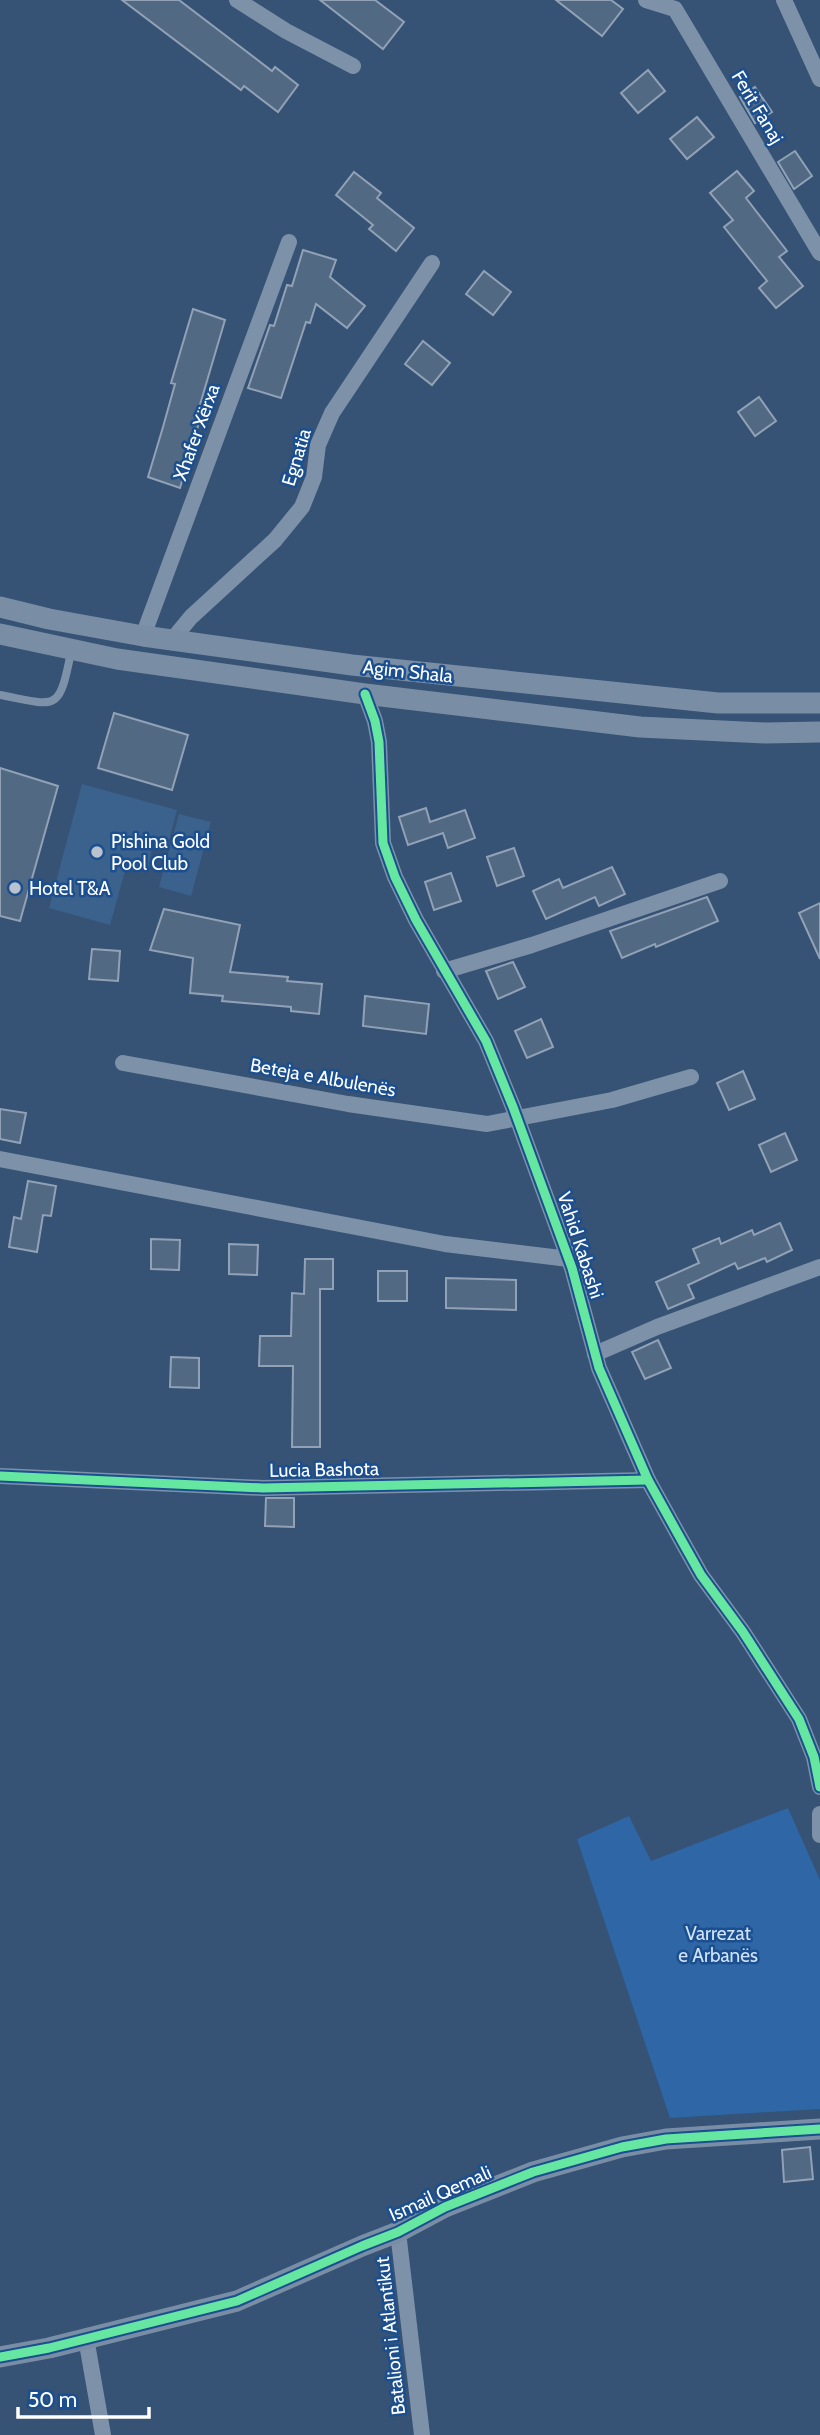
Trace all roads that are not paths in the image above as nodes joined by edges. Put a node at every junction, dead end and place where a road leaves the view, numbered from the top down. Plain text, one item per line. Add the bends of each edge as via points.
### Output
1 (237, 0) edge
2 (646, 0) edge
3 (784, 0) edge
4 (353, 66) dead end
5 (820, 79) edge
6 (289, 242) dead end
7 (820, 253) edge
8 (432, 263) dead end
9 (0, 607) edge
10 (0, 634) edge
11 (143, 636) junction
12 (172, 640) junction
13 (72, 649) junction
14 (365, 694) junction
15 (0, 695) edge
16 (820, 703) edge
17 (820, 732) edge
18 (720, 881) dead end
19 (444, 971) junction
20 (123, 1063) dead end
21 (691, 1077) dead end
22 (517, 1119) junction
23 (0, 1159) edge
24 (569, 1259) junction
25 (820, 1267) edge
26 (595, 1354) junction
27 (0, 1476) edge
28 (649, 1480) junction
29 (820, 1787) edge
30 (820, 1814) edge
31 (820, 1835) edge
32 (820, 2129) edge
33 (398, 2232) junction
34 (86, 2338) junction
35 (0, 2357) edge
36 (103, 2435) edge
37 (422, 2435) edge

1 - 4 street
2 - 7 street, Ferit Fanaj via 675,9
3 - 5 street
6 - 11 street, Xhafer Xërxa
8 - 12 street, Egnatia via 332,413 318,445 314,477 302,507 275,540
9 - 11 main road, Agim Shala
10 - 13 main road, Agim Shala
11 - 12 main road, Agim Shala
12 - 16 main road, Agim Shala via 365,666 718,703
13 - 14 main road, Agim Shala
13 - 15 lane via 57,698 45,703
14 - 17 main road, Agim Shala via 640,727
14 - 19 street, Vahid Kabashi via 379,742 383,843 395,877
18 - 19 street
19 - 22 street, Vahid Kabashi via 486,1041
20 - 22 street, Beteja e Albulenës via 487,1124
21 - 22 street, Beteja e Albulenës via 612,1100
22 - 24 street, Vahid Kabashi
23 - 24 street, Vahid Kabashi via 445,1244
24 - 26 street, Vahid Kabashi
25 - 26 street
26 - 28 street, Vahid Kabashi
27 - 28 street, Lucia Bashota via 263,1488
28 - 29 street, Vahid Kabashi via 701,1575 799,1719
30 - 31 street
32 - 33 main road, Ismail Qemali via 666,2139 622,2147 533,2172 445,2207
33 - 34 main road, Ismail Qemali via 237,2301
33 - 37 street, Batalioni i Atlantikut
34 - 35 main road, Ismail Qemali
34 - 36 street

